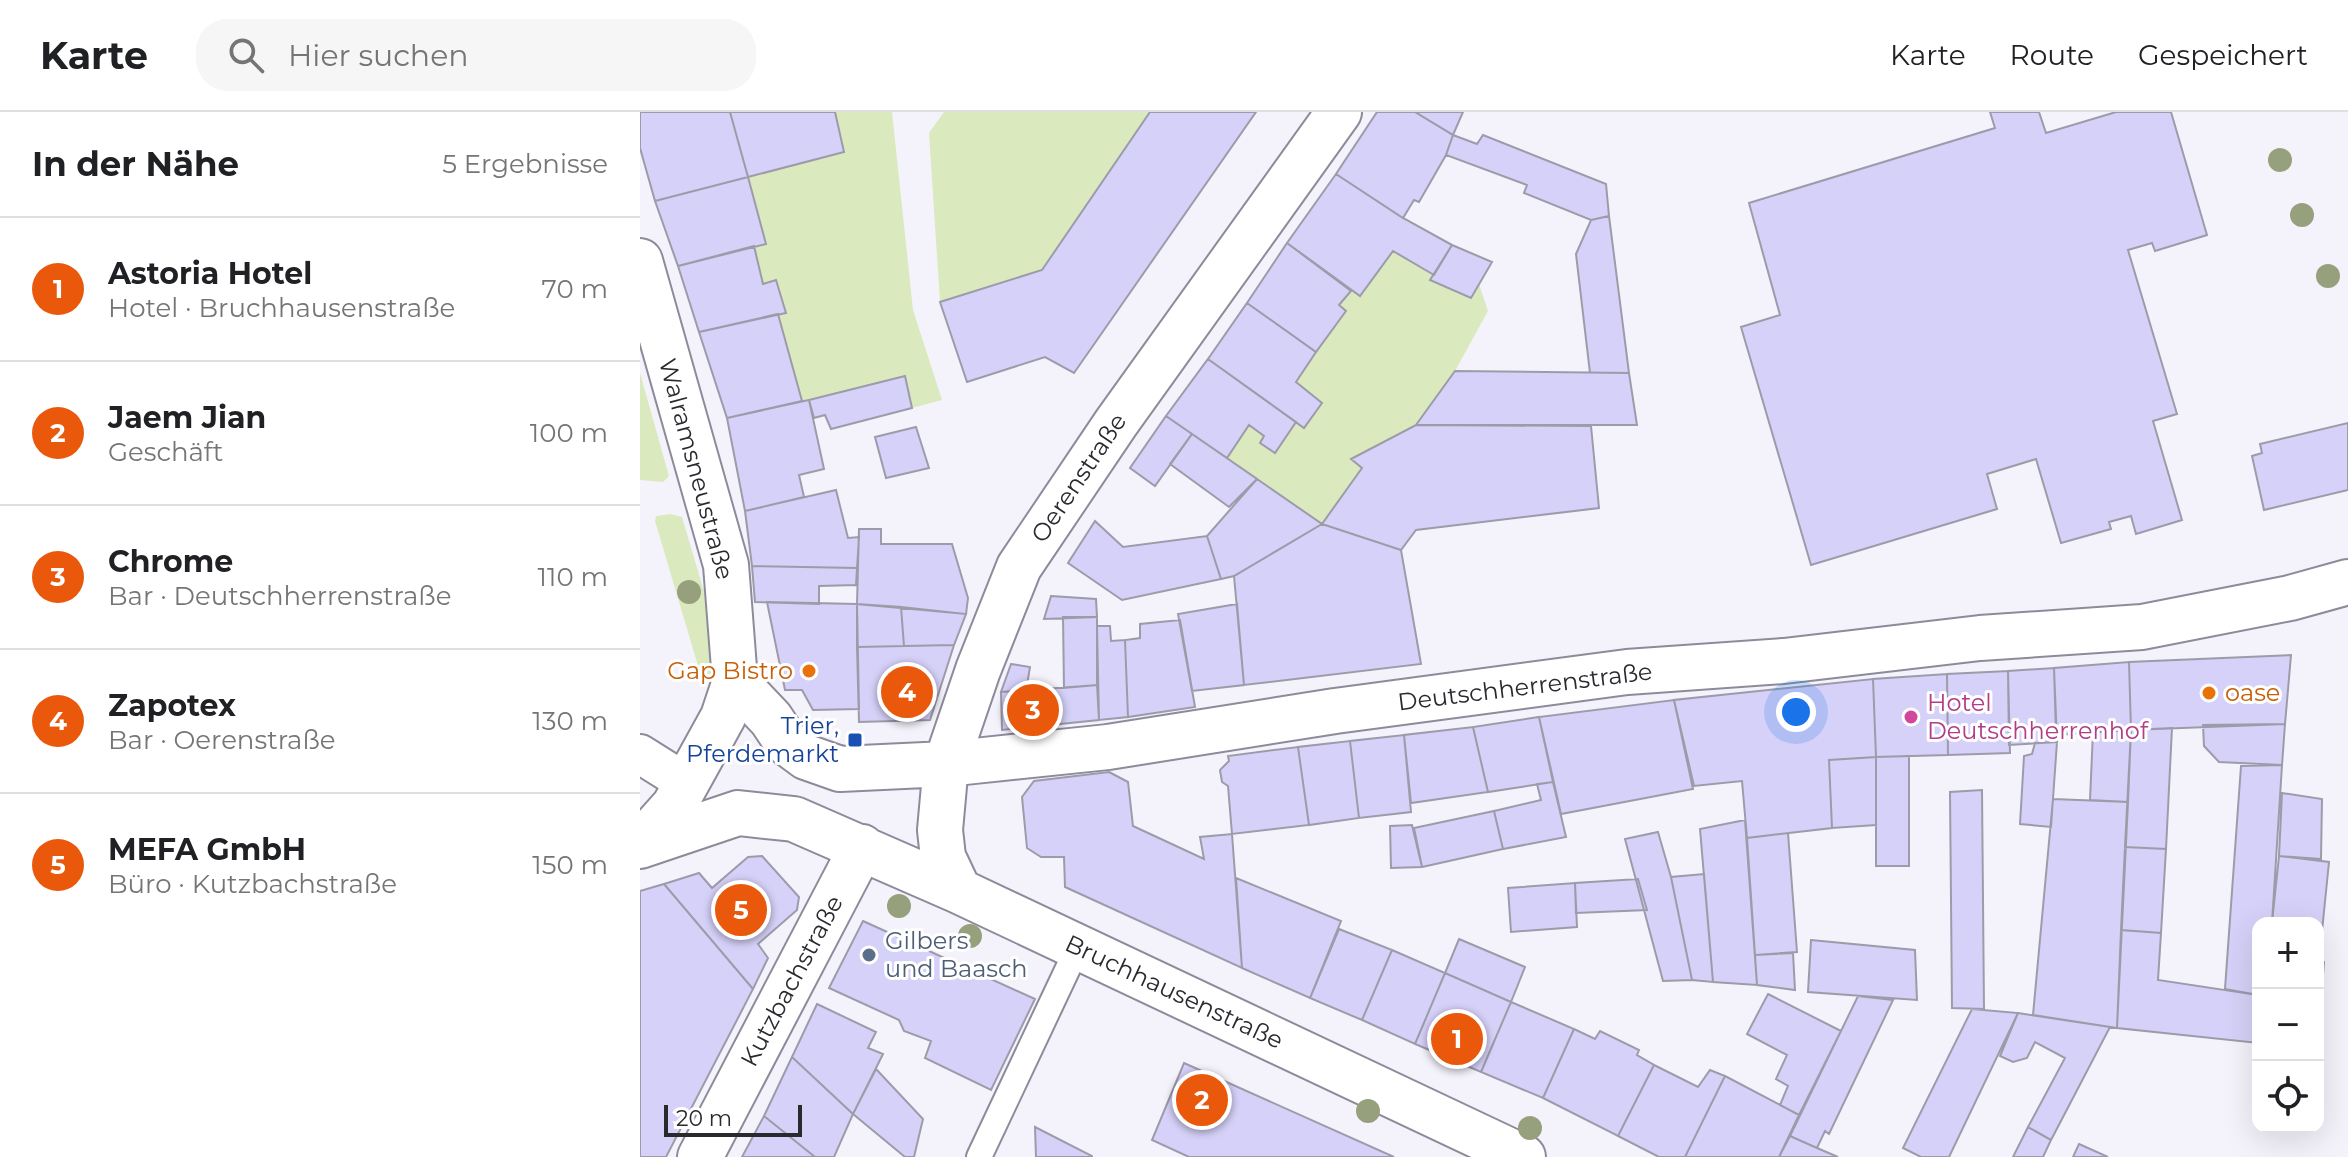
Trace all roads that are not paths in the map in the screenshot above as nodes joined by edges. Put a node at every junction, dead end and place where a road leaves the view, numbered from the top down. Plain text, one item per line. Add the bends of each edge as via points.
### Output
1 (1339, 112) edge
2 (640, 261) edge
3 (2348, 582) edge
4 (735, 681) junction
5 (640, 754) edge
6 (946, 764) junction
7 (675, 776) dead end
8 (640, 845) edge
9 (862, 847) junction
10 (959, 891) junction
11 (1078, 947) junction
12 (700, 1157) edge
13 (979, 1157) edge
14 (1523, 1157) edge

1 - 6 street, Oerenstraße via 1019,567
2 - 4 street, Walramsneustraße via 726,565
3 - 6 street, Deutschherrenstraße via 2142,627 1627,672 1108,747
4 - 6 street, Deutschherrenstraße via 787,743 806,757 840,769
4 - 8 street via 723,717 674,806
5 - 7 street
6 - 10 street, Oerenstraße via 940,830 943,857
8 - 9 street, Bruchhausenstraße via 738,813 794,819
9 - 10 street, Bruchhausenstraße
9 - 12 street, Kutzbachstraße
10 - 11 street, Bruchhausenstraße
11 - 13 lane
11 - 14 street, Bruchhausenstraße

